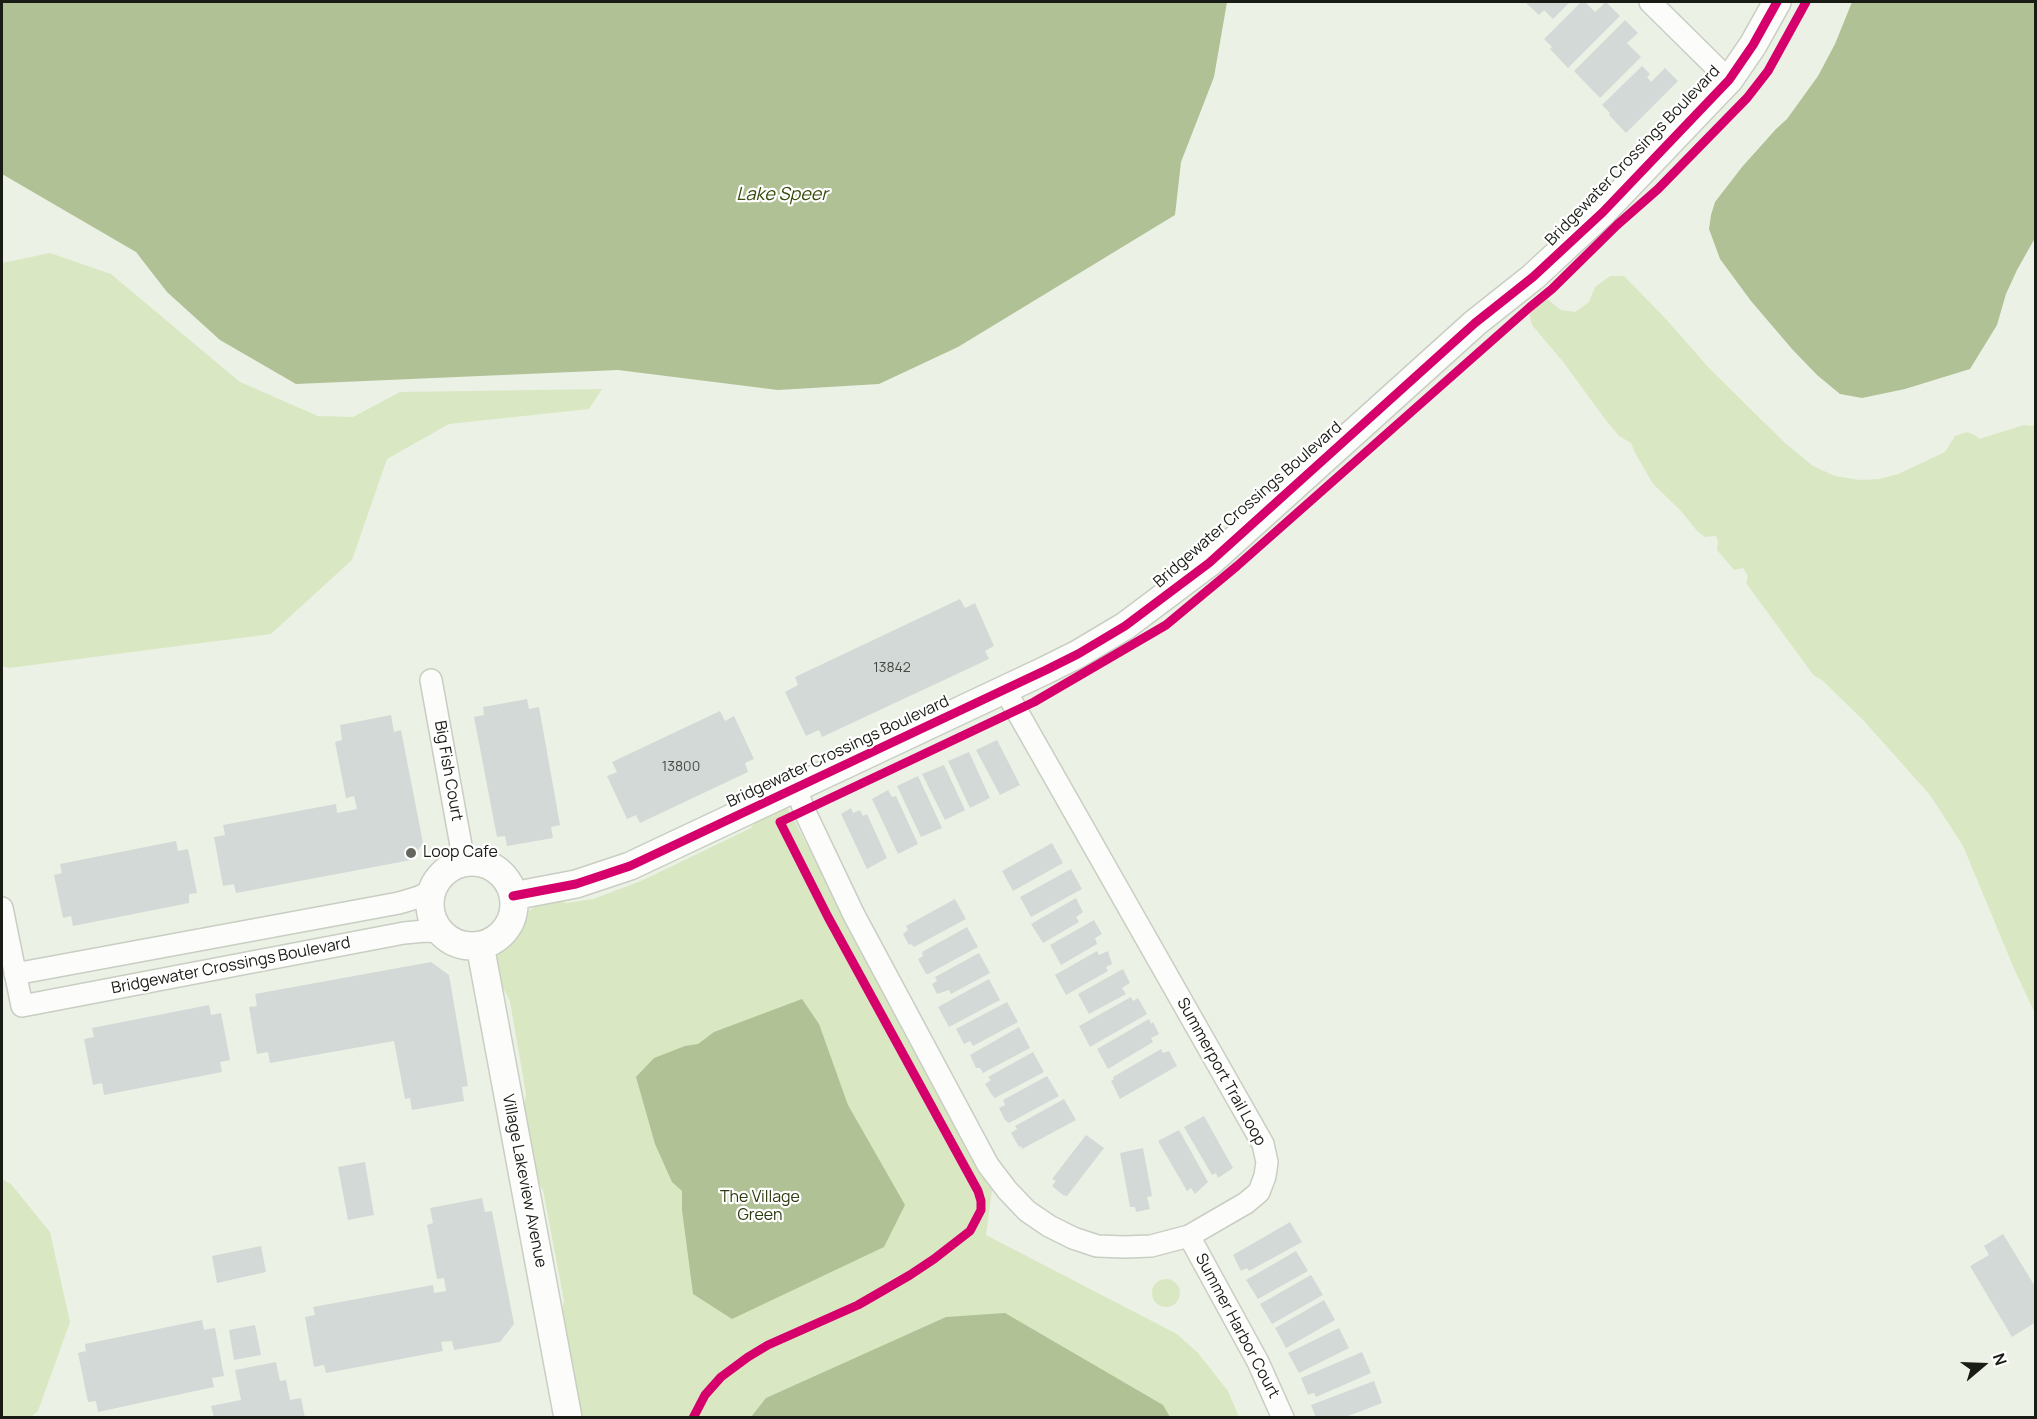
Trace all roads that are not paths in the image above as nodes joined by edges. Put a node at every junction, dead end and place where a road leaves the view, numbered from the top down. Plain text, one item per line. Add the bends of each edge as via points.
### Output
1 (1650, 2) edge
2 (1777, 2) edge
3 (1729, 80) junction
4 (431, 680) dead end
5 (1005, 690) junction
6 (796, 788) junction
7 (465, 862) junction
8 (432, 891) junction
9 (513, 896) junction
10 (2, 908) edge
11 (441, 932) junction
12 (480, 945) junction
13 (15, 974) junction
14 (1189, 1236) junction
15 (568, 1418) edge
16 (1283, 1418) edge

1 - 3 street
2 - 3 street, Bridgewater Crossings Boulevard
3 - 5 street, Bridgewater Crossings Boulevard via 1568,246 1475,323 1209,563 1125,626
4 - 7 street, Big Fish Court
5 - 6 street, Bridgewater Crossings Boulevard
5 - 14 street, Summerport Trail Loop via 1263,1144 1267,1162 1258,1192
6 - 9 street, Bridgewater Crossings Boulevard via 630,866 576,884
6 - 14 street, Summerport Trail Loop via 854,915 988,1165 1007,1190 1049,1226 1097,1245 1151,1246
7 - 8 street via 444,872
7 - 9 street via 496,869
8 - 11 street via 431,913
8 - 13 street, Bridgewater Crossings Boulevard via 399,903
9 - 12 street via 514,907 507,927 499,936
10 - 13 street
11 - 12 street via 459,944
11 - 13 street, Bridgewater Crossings Boulevard via 404,933 22,1006
12 - 15 street, Village Lakeview Avenue
14 - 16 street, Summer Harbor Court via 1258,1362

